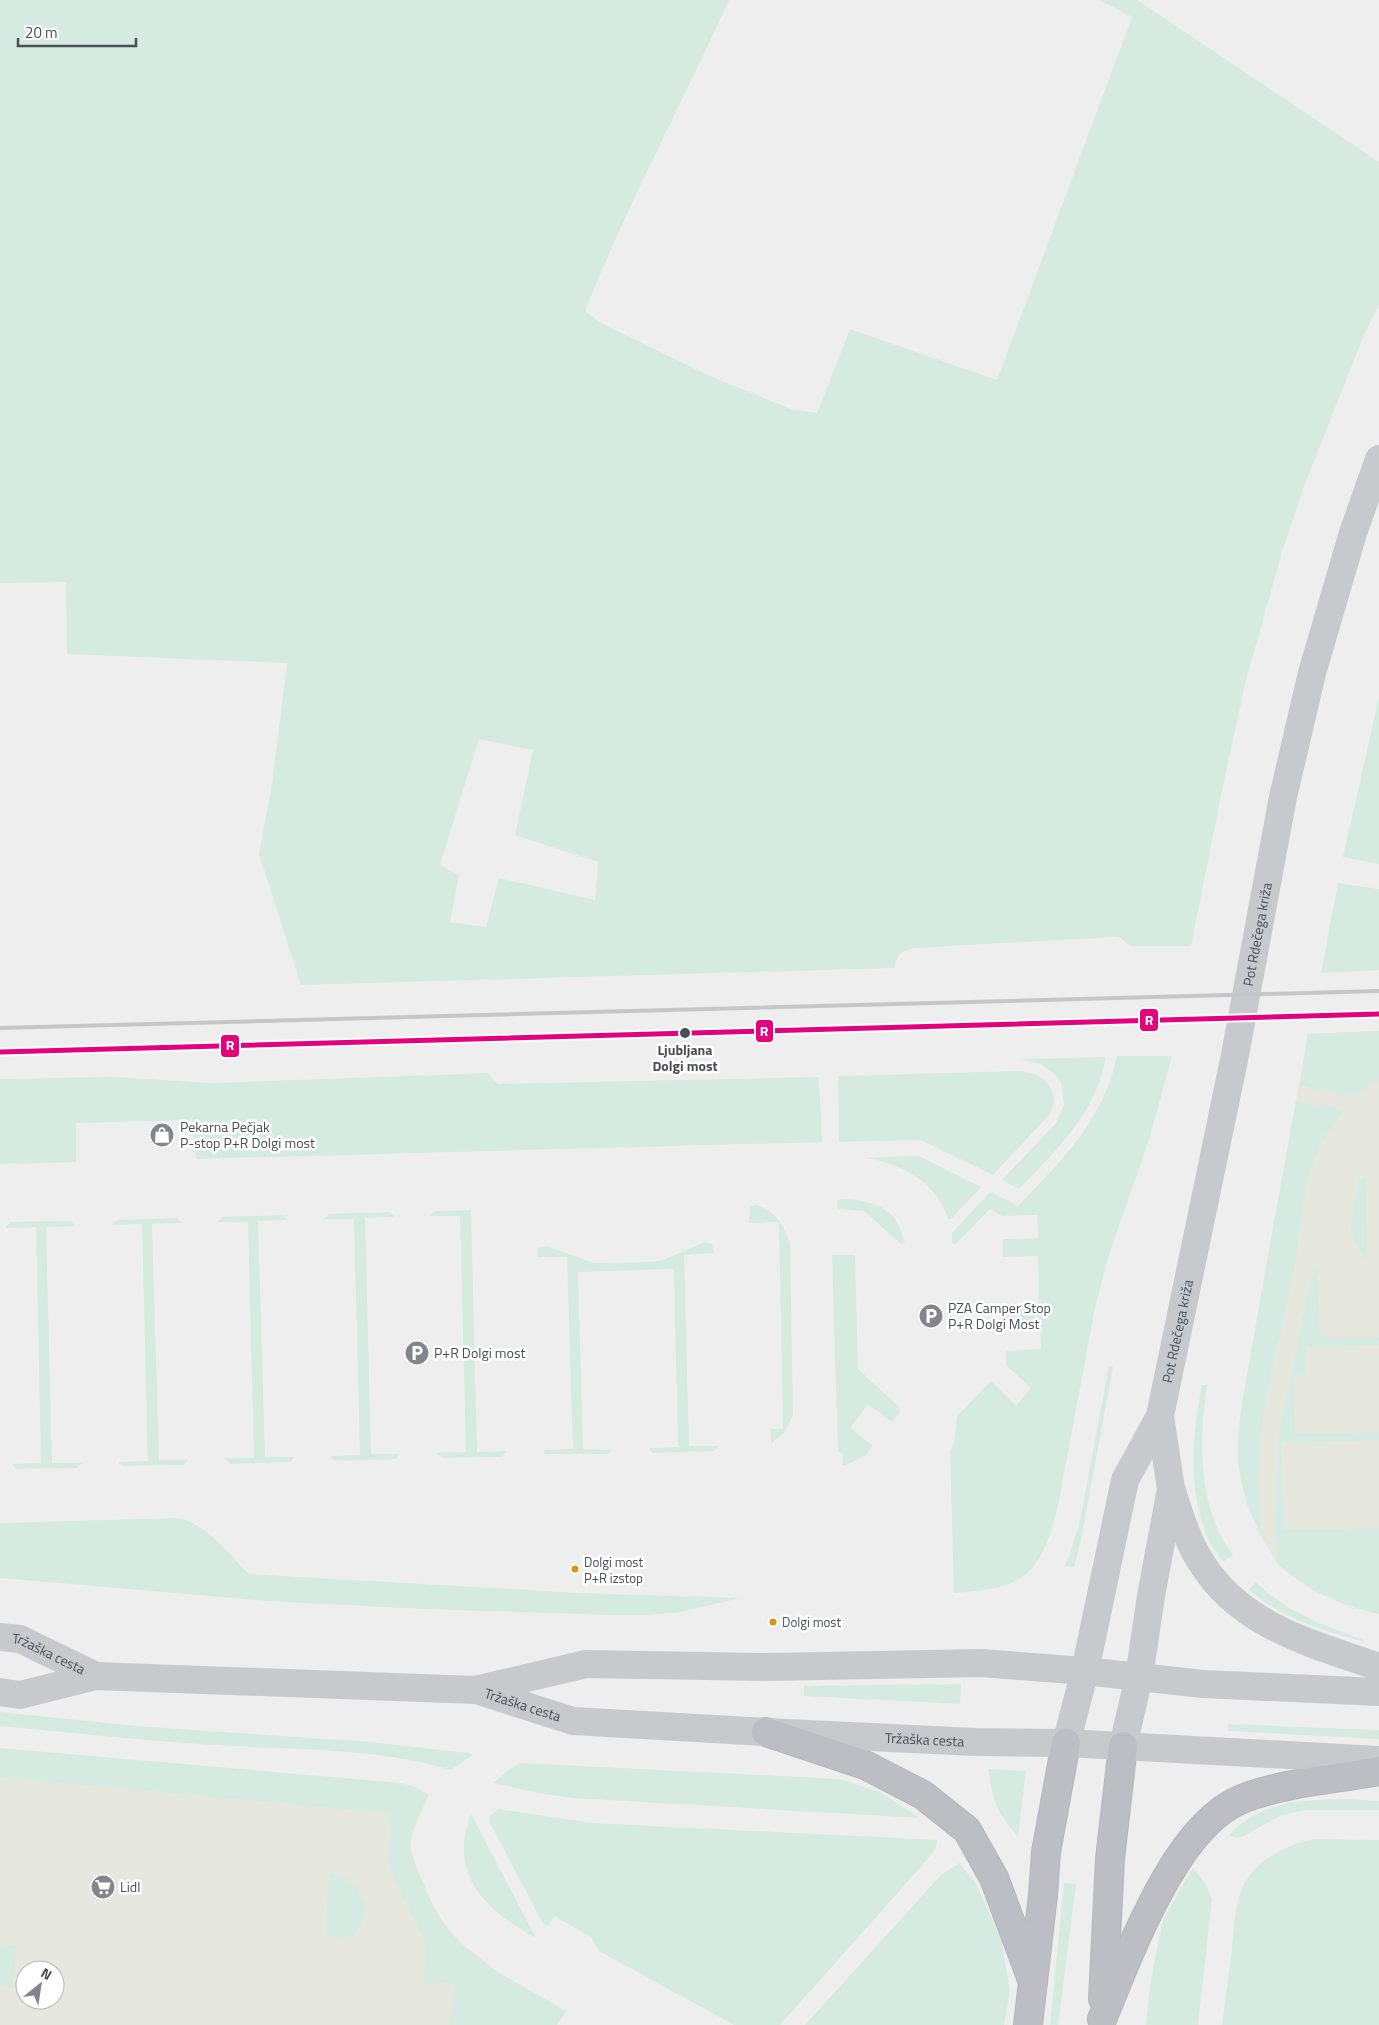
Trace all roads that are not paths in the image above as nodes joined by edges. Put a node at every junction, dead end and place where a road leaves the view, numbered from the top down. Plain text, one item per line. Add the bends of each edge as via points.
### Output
1 (1379, 459) edge
2 (1160, 1416) junction
3 (1171, 1489) junction
4 (0, 1637) edge
5 (1379, 1667) edge
6 (1085, 1671) junction
7 (96, 1676) junction
8 (1139, 1677) junction
9 (475, 1690) junction
10 (0, 1692) edge
11 (1379, 1692) edge
12 (766, 1732) junction
13 (1066, 1743) junction
14 (1123, 1746) junction
15 (1379, 1760) edge
16 (1379, 1771) edge
17 (1033, 1982) junction
18 (1102, 2022) edge
19 (1028, 2025) edge

1 - 2 main road, Pot Rdečega križa via 1353,533 1312,674 1283,797 1235,1055
2 - 3 main road, Pot Rdečega križa
2 - 6 main road, Pot Rdečega križa via 1125,1480
3 - 5 main road via 1201,1563 1237,1604 1280,1631
3 - 8 main road, Pot Rdečega križa
4 - 7 main road, Tržaška cesta via 20,1639
6 - 8 main road, Tržaška cesta
6 - 9 main road, Tržaška cesta via 981,1664 768,1667 586,1664
6 - 13 main road, Pot Rdečega križa
7 - 9 main road, Tržaška cesta
7 - 10 main road, Tržaška cesta via 20,1695
8 - 11 main road, Tržaška cesta via 1220,1685
8 - 14 main road, Pot Rdečega križa
9 - 12 main road, Tržaška cesta via 573,1721
12 - 13 main road, Tržaška cesta
12 - 17 highway via 865,1765 923,1795 967,1830 994,1878
13 - 14 main road, Tržaška cesta
13 - 17 highway via 1046,1852
14 - 15 main road, Tržaška cesta
14 - 18 highway via 1110,1859
16 - 18 highway via 1264,1791 1239,1800 1218,1814 1186,1849 1159,1890 1144,1918
17 - 19 highway

